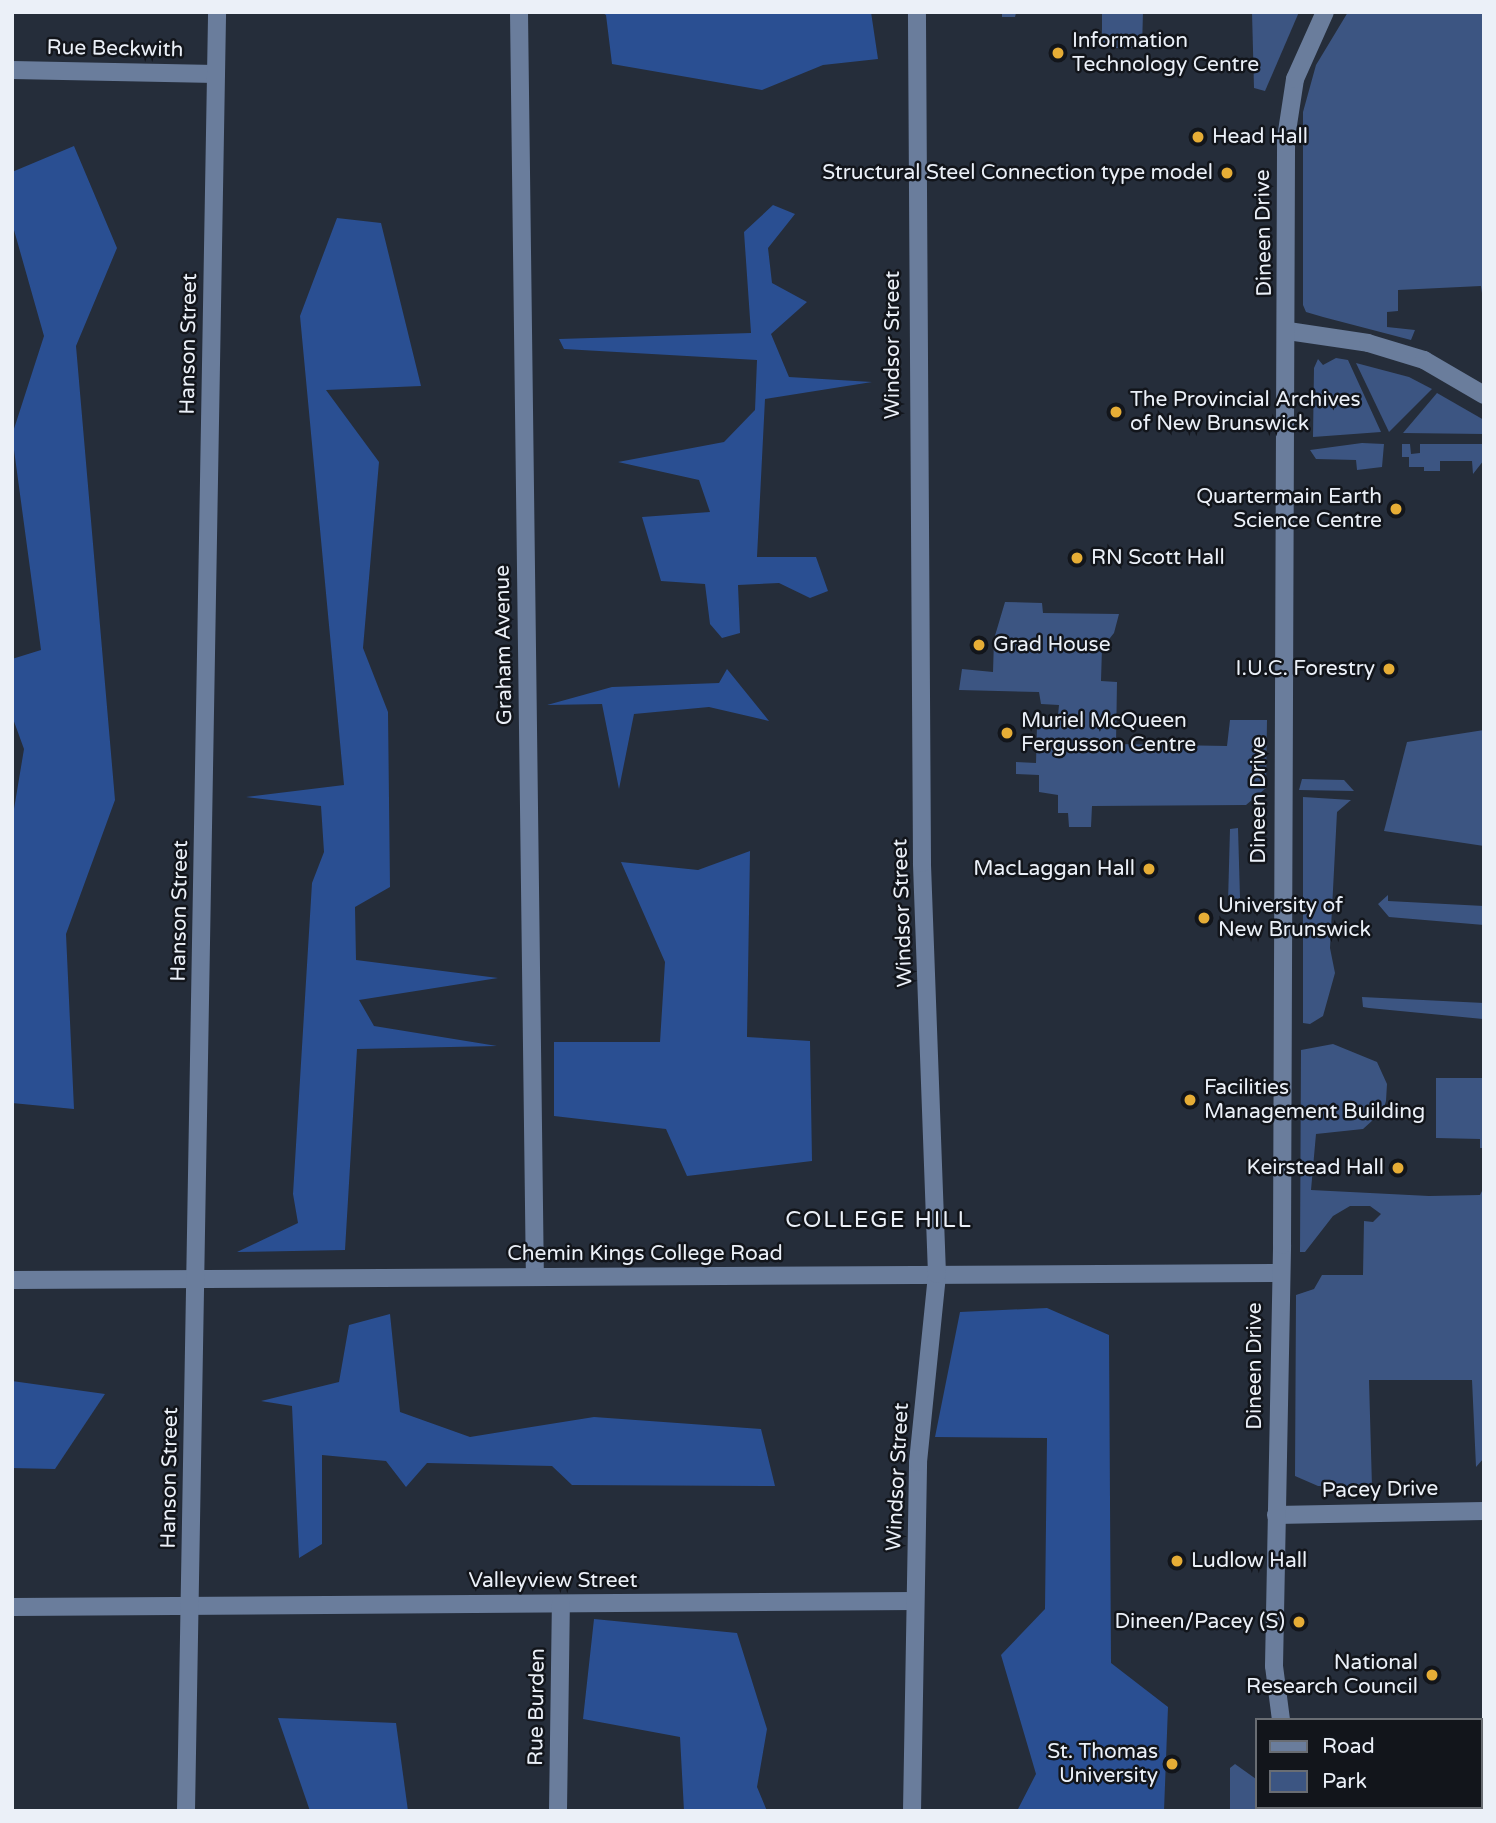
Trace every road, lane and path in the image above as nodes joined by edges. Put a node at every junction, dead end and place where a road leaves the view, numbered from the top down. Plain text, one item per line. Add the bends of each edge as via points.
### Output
1 (217, 12) edge
2 (519, 12) edge
3 (917, 12) edge
4 (1325, 12) edge
5 (12, 70) edge
6 (216, 74) junction
7 (1288, 331) junction
8 (1484, 396) edge
9 (1278, 1273) junction
10 (937, 1274) junction
11 (535, 1277) junction
12 (12, 1280) edge
13 (196, 1280) junction
14 (1484, 1511) edge
15 (1276, 1515) junction
16 (915, 1601) junction
17 (561, 1604) junction
18 (191, 1606) junction
19 (12, 1607) edge
20 (1282, 1718) edge
21 (186, 1811) edge
22 (558, 1811) edge
23 (912, 1811) edge

1 - 6 street, Hanson Street
2 - 11 street, Graham Avenue
3 - 10 street, Windsor Street via 922,863
4 - 7 street, Dineen Drive via 1305,53 1289,104 1285,202
5 - 6 street, Rue Beckwith
6 - 13 street, Hanson Street
7 - 8 street via 1368,342 1424,360
7 - 9 street, Dineen Drive via 1282,605 1282,1245
9 - 10 street, Chemin Kings College Road
9 - 15 street, Dineen Drive
10 - 11 street, Chemin Kings College Road
10 - 16 street, Windsor Street via 919,1462
11 - 13 street, Chemin Kings College Road
12 - 13 street, Chemin Kings College Road
13 - 18 street, Hanson Street
14 - 15 street, Pacey Drive
15 - 20 street, Dineen Drive via 1273,1666
16 - 17 street, Valleyview Street
16 - 23 street, Windsor Street
17 - 18 street, Valleyview Street
17 - 22 street, Rue Burden
18 - 19 street, Valleyview Street
18 - 21 street, Hanson Street

